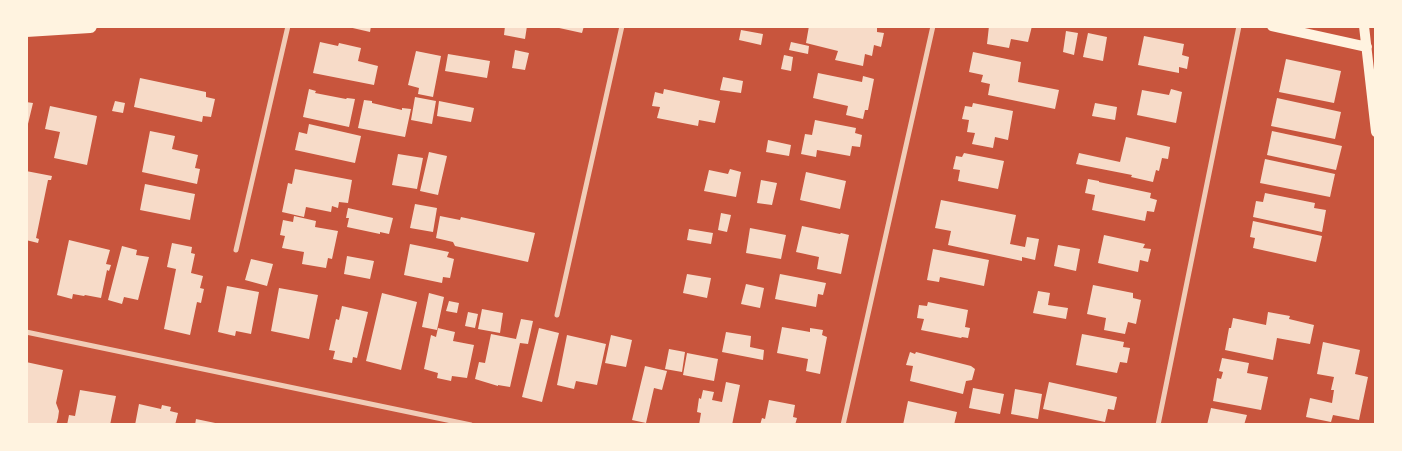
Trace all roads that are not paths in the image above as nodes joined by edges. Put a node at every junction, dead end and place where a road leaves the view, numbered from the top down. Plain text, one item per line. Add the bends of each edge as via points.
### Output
1 (90, 26) edge
2 (288, 26) edge
3 (622, 26) edge
4 (933, 26) edge
5 (1239, 26) edge
6 (1272, 26) edge
7 (1364, 26) edge
8 (26, 30) edge
9 (1367, 47) junction
10 (1376, 132) edge
11 (236, 250) dead end
12 (557, 315) dead end
13 (26, 332) edge
14 (471, 425) edge
15 (843, 425) edge
16 (1158, 425) edge

1 - 8 highway
2 - 11 street
3 - 12 street
4 - 15 street
5 - 16 street
6 - 9 main road
7 - 9 main road
9 - 10 main road
13 - 14 street

